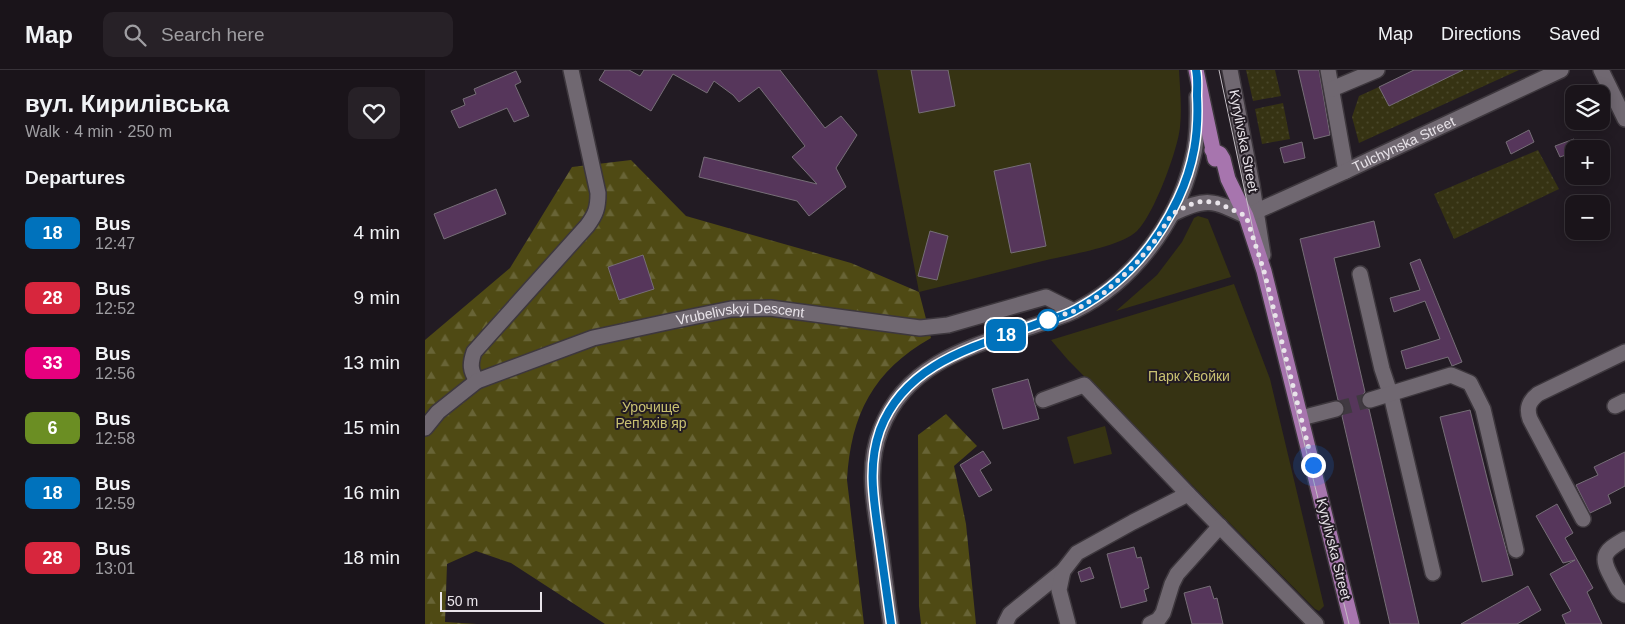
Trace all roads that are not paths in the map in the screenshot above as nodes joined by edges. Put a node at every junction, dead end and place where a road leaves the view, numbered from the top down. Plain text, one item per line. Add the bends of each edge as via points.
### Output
1 (571, 70) edge
2 (1231, 70) edge
3 (1328, 70) edge
4 (1377, 70) edge
5 (1601, 70) edge
6 (1555, 71) edge
7 (1196, 72) edge
8 (1332, 89) junction
9 (1625, 119) edge
10 (1346, 171) junction
11 (1172, 214) junction
12 (1251, 214) junction
13 (1360, 274) dead end
14 (1074, 311) junction
15 (1625, 352) edge
16 (477, 381) junction
17 (1391, 394) junction
18 (1043, 400) dead end
19 (1370, 400) tunnel mouth
20 (1336, 409) tunnel mouth
21 (1301, 418) junction
22 (425, 428) edge
23 (1188, 494) junction
24 (1583, 519) dead end
25 (1220, 526) junction
26 (1625, 539) edge
27 (1517, 550) dead end
28 (1063, 571) junction
29 (1433, 573) dead end
30 (1625, 595) edge
31 (891, 624) edge
32 (1005, 624) edge
33 (1068, 624) edge
34 (1150, 624) edge
35 (1316, 624) edge
36 (1352, 624) edge

1 - 16 street via 598,193 598,206 587,226 474,352 471,372
2 - 12 street, Kyrylivska Street
3 - 8 street
4 - 8 street
5 - 9 street
6 - 10 street, Tulchynska Street
7 - 11 street via 1198,123 1193,160
7 - 12 main road, Kyrylivska Street via 1212,150 1220,154 1228,179
8 - 10 street
10 - 12 street, Tulchynska Street
11 - 12 street via 1203,201
11 - 14 street via 1134,266 1105,292
12 - 21 main road, Kyrylivska Street
13 - 17 street
14 - 16 street, Vrubelivskyi Descent via 1046,297 948,325 920,328 770,308 731,309 593,338
14 - 31 street via 939,362 917,378 895,402 881,430 873,459 872,486
15 - 24 street via 1538,394 1527,411
16 - 22 street, Vrubelivskyi Descent via 438,412
17 - 19 street
17 - 27 street via 1451,375 1470,383 1483,409
17 - 29 street
18 - 23 street via 1084,384
20 - 21 street
21 - 36 main road, Kyrylivska Street
23 - 25 street
23 - 28 street via 1077,553
25 - 34 street via 1177,574 1163,613
25 - 35 street
26 - 30 street via 1613,546 1604,559 1605,567 1620,593
28 - 32 street via 1010,614
28 - 33 street via 1059,590

